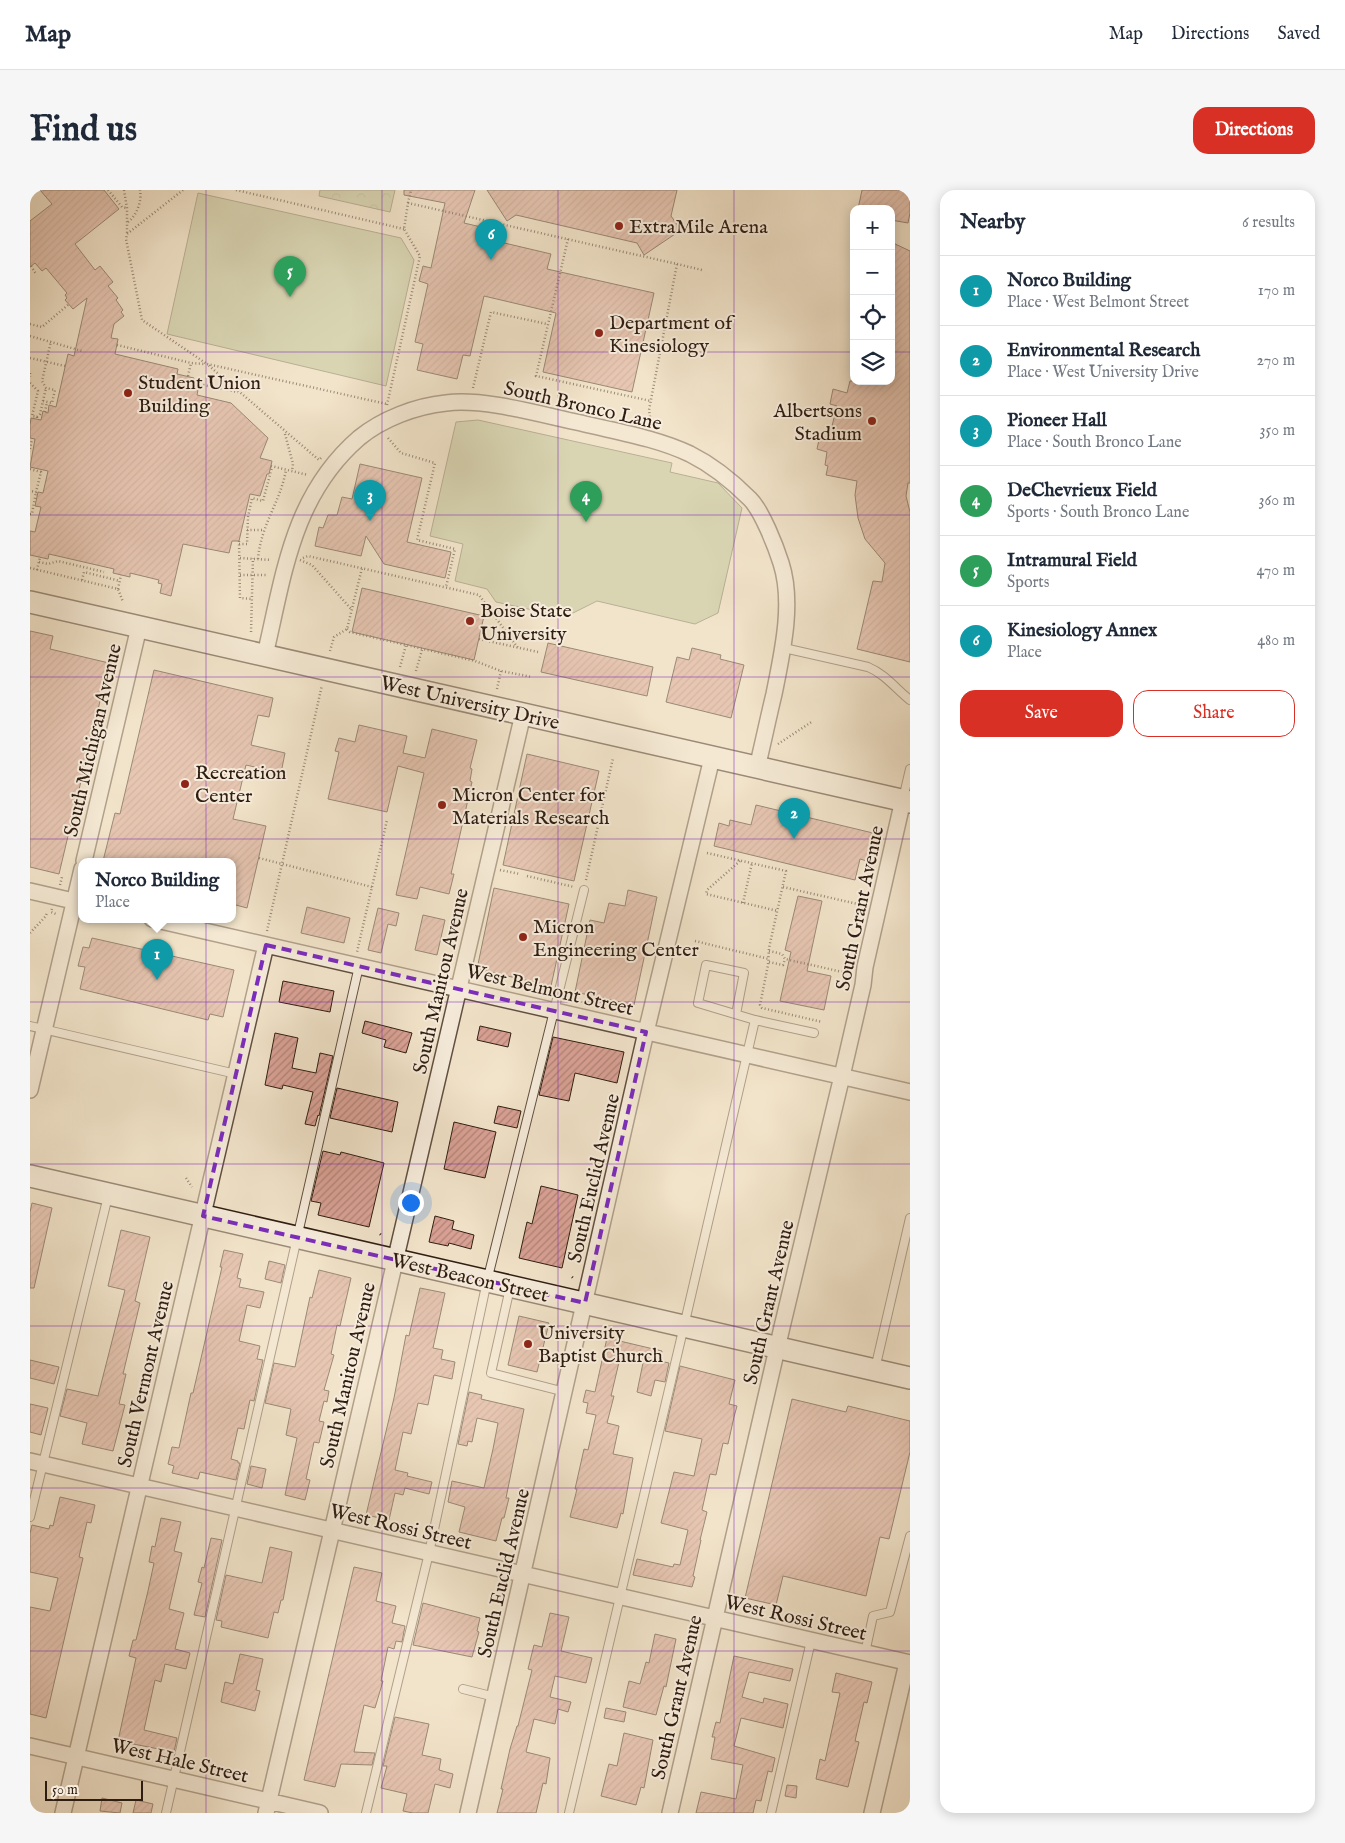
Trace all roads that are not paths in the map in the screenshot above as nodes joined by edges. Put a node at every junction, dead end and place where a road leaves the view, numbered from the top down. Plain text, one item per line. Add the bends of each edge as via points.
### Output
1 (30, 602) edge
2 (139, 627) junction
3 (784, 648) junction
4 (265, 655) junction
5 (910, 700) edge
6 (523, 714) junction
7 (712, 758) junction
8 (757, 768) junction
9 (910, 769) edge
10 (906, 801) edge
11 (85, 858) edge
12 (584, 890) road end
13 (30, 891) edge
14 (78, 902) edge
15 (175, 923) edge
16 (266, 939) junction
17 (356, 965) junction
18 (459, 989) junction
19 (555, 1011) junction
20 (736, 1014) junction
21 (754, 1020) junction
22 (37, 1028) edge
23 (646, 1032) junction
24 (814, 1033) dead end
25 (746, 1055) junction
26 (236, 1074) junction
27 (842, 1076) junction
28 (30, 1090) edge
29 (910, 1092) edge
30 (30, 1176) edge
31 (108, 1194) junction
32 (203, 1216) junction
33 (910, 1218) edge
34 (298, 1237) junction
35 (395, 1260) junction
36 (487, 1281) junction
37 (511, 1286) junction
38 (585, 1303) junction
39 (684, 1326) junction
40 (777, 1347) junction
41 (874, 1370) junction
42 (910, 1378) edge
43 (565, 1392) junction
44 (36, 1462) edge
45 (139, 1486) junction
46 (235, 1508) junction
47 (30, 1517) edge
48 (331, 1530) junction
49 (910, 1536) edge
50 (429, 1553) junction
51 (523, 1574) junction
52 (620, 1597) junction
53 (715, 1619) junction
54 (811, 1640) junction
55 (865, 1653) junction
56 (909, 1663) edge
57 (464, 1689) dead end
58 (495, 1697) junction
59 (30, 1746) edge
60 (76, 1757) junction
61 (174, 1779) junction
62 (267, 1807) edge
63 (63, 1813) edge
64 (166, 1813) edge
65 (320, 1813) edge
66 (366, 1813) edge
67 (468, 1813) edge
68 (569, 1813) edge
69 (670, 1813) edge
70 (771, 1813) edge
71 (872, 1813) edge

1 - 2 street, West University Drive
2 - 4 street, West University Drive
2 - 11 street, South Michigan Avenue
3 - 4 street, South Bronco Lane via 787,601 782,566 753,502 722,475 690,455 660,442 536,413 486,404 446,402 408,412 380,424 360,438 329,469 306,505 288,554
3 - 5 lane via 868,667
3 - 8 street, South Bronco Lane
4 - 6 street, West University Drive
6 - 7 street, West University Drive
6 - 18 street, South Manitou Avenue
7 - 8 street, West University Drive
7 - 23 street, South Euclid Avenue
8 - 10 street, West University Drive
9 - 10 lane
10 - 27 street, South Grant Avenue
12 - 19 lane
13 - 14 street
14 - 22 street, South Michigan Avenue
15 - 16 street, West Belmont Street
16 - 17 street, West Belmont Street
16 - 26 street, South Vermont Avenue
17 - 18 street, West Belmont Street
17 - 34 lane
18 - 19 street, West Belmont Street
18 - 35 street, South Manitou Avenue
19 - 23 street, West Belmont Street
19 - 36 lane
20 - 20 lane via 698,1003 706,965 744,974
20 - 21 lane
21 - 24 lane
21 - 25 lane
22 - 26 lane
22 - 28 street, South Michigan Avenue
23 - 25 street, West Belmont Street
23 - 38 street, South Euclid Avenue
25 - 27 street, West Belmont Street
25 - 39 lane
26 - 32 street, South Vermont Avenue
27 - 29 street, West Belmont Street
27 - 40 street, South Grant Avenue
30 - 31 street, West Beacon Street
31 - 32 street, West Beacon Street
31 - 44 lane
32 - 34 street, West Beacon Street
32 - 45 street, South Vermont Avenue
33 - 41 lane
34 - 35 street, West Beacon Street
34 - 46 lane
35 - 36 street, West Beacon Street
35 - 48 street, South Manitou Avenue
36 - 37 street, West Beacon Street
36 - 50 lane
37 - 38 street, West Beacon Street
37 - 43 lane via 491,1373
38 - 39 street, West Beacon Street
38 - 43 street, South Euclid Avenue
39 - 40 street, West Beacon Street
39 - 52 lane
40 - 41 street, West Beacon Street
40 - 53 street, South Grant Avenue
41 - 42 street, West Beacon Street
43 - 51 street, South Euclid Avenue
44 - 45 street, West Rossi Street
44 - 47 lane
45 - 46 street, West Rossi Street
45 - 60 street, South Vermont Avenue
46 - 48 street, West Rossi Street
46 - 61 lane
48 - 50 street, West Rossi Street
48 - 62 street, South Manitou Avenue
49 - 55 lane via 890,1612 873,1616
50 - 51 street, West Rossi Street
50 - 66 lane
51 - 52 street, West Rossi Street
51 - 58 street, South Euclid Avenue
52 - 53 street, West Rossi Street
52 - 68 lane
53 - 54 street, West Rossi Street
53 - 69 street, South Grant Avenue
54 - 55 street, West Rossi Street
54 - 70 lane
55 - 56 street, West Rossi Street
56 - 71 street
57 - 58 lane
58 - 67 street, South Euclid Avenue
59 - 60 street, West Hale Street
60 - 61 street, West Hale Street
60 - 63 street, South Vermont Avenue
61 - 62 street, West Hale Street
61 - 64 lane
62 - 65 street, West Hale Street

